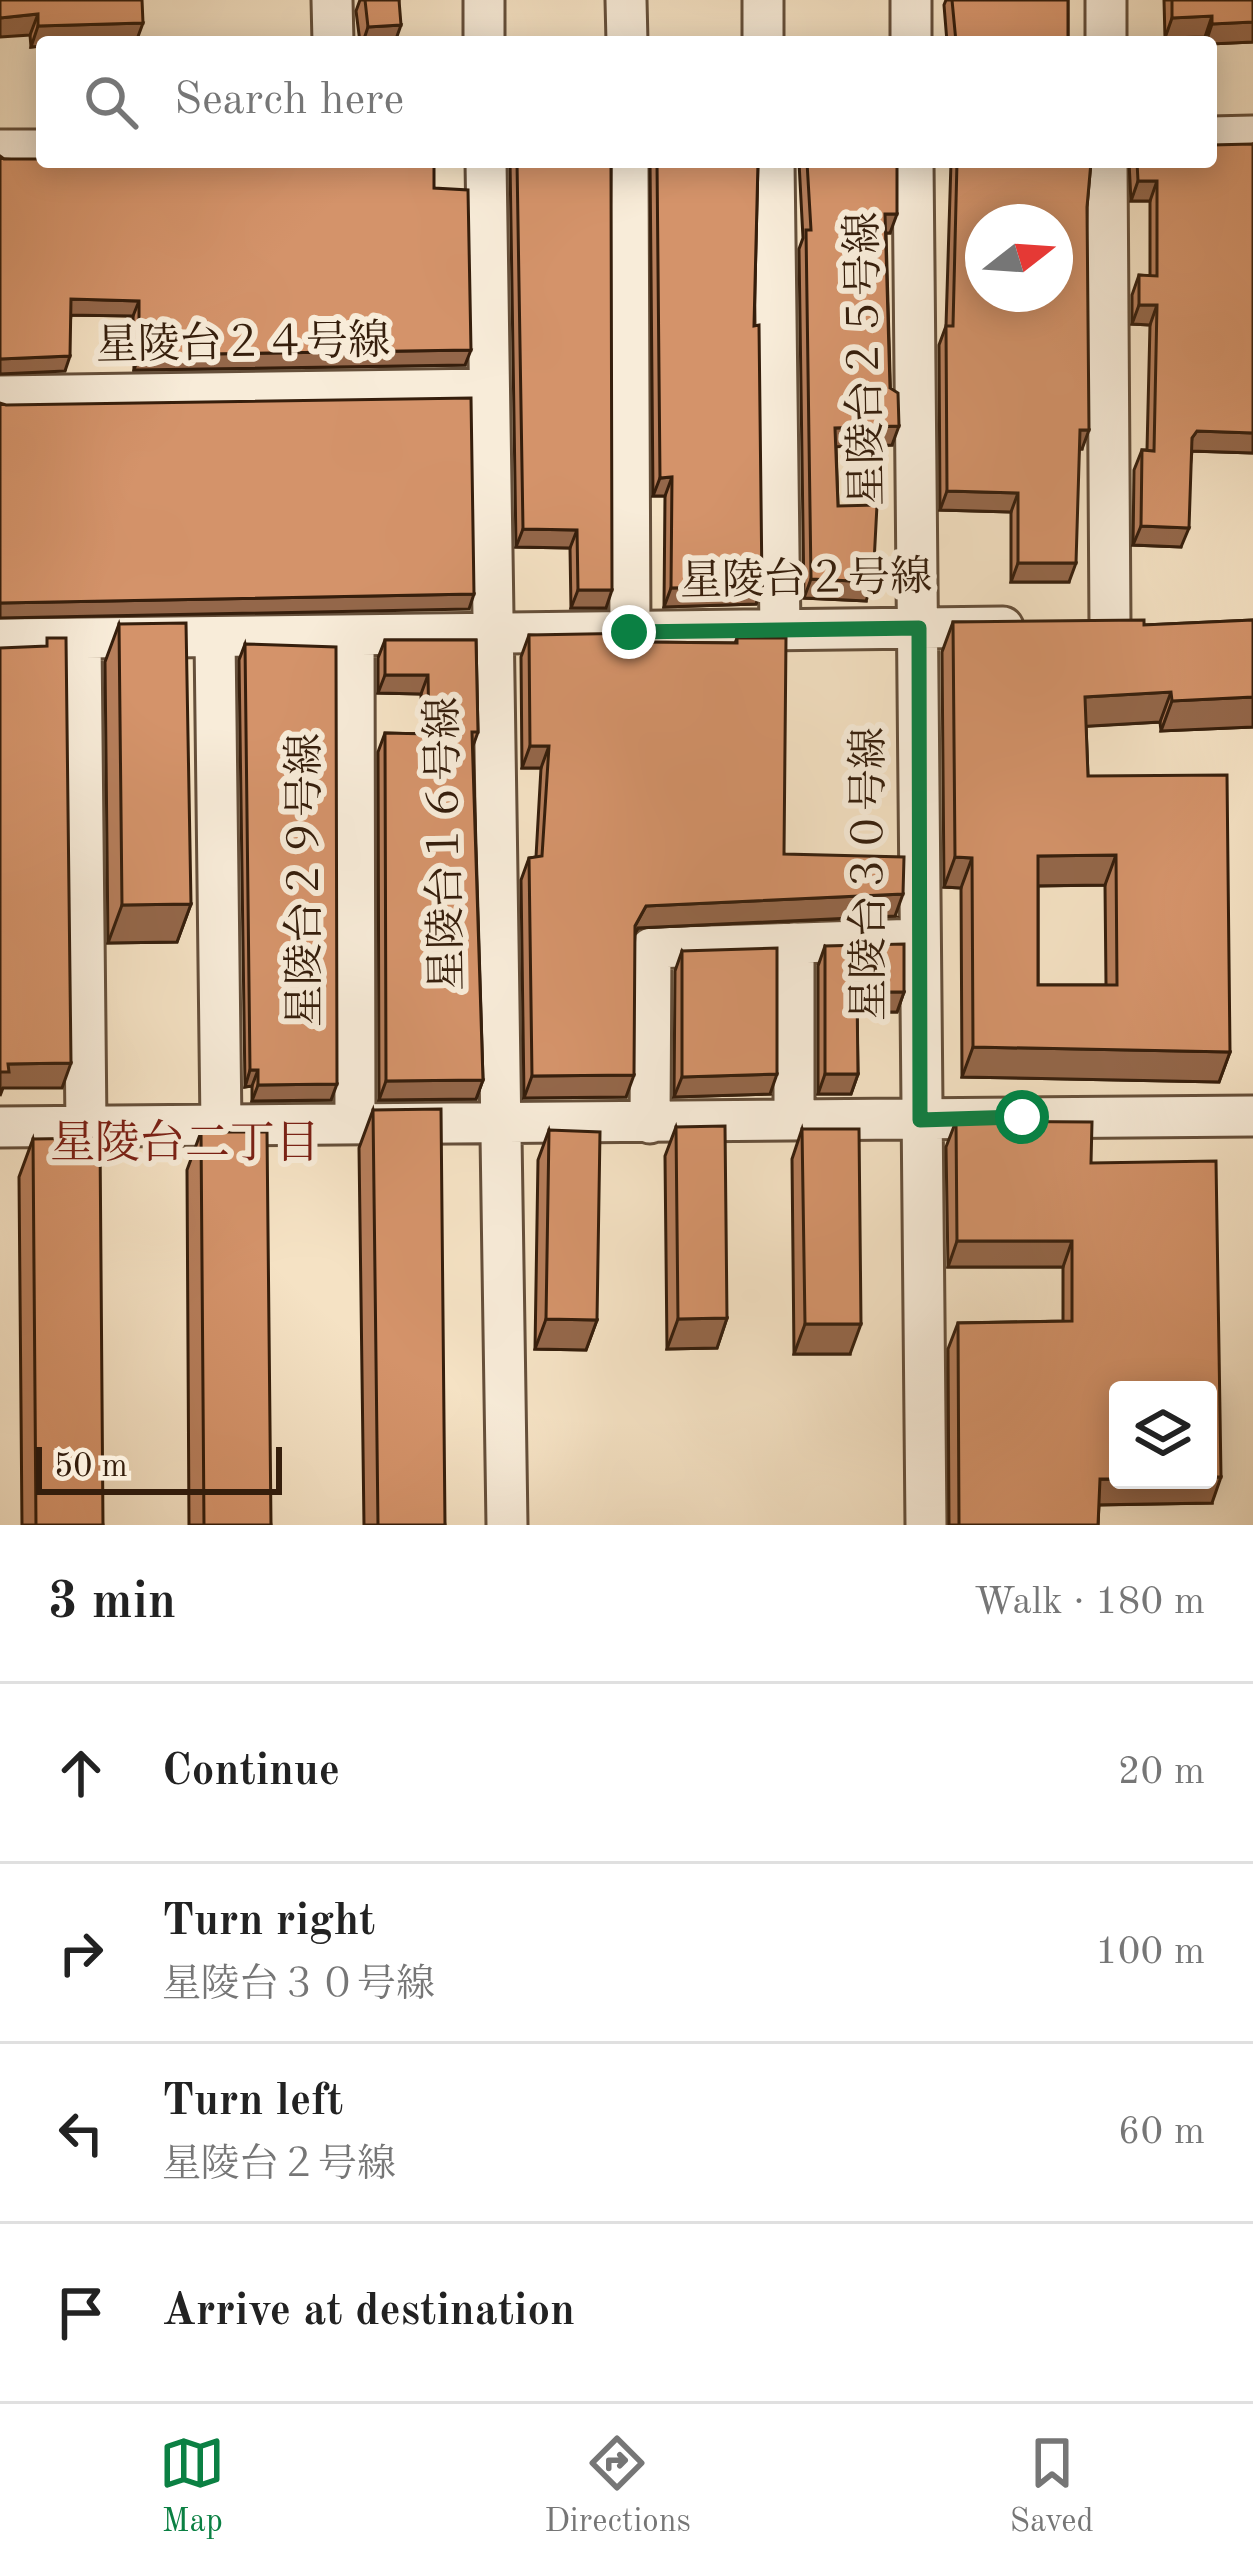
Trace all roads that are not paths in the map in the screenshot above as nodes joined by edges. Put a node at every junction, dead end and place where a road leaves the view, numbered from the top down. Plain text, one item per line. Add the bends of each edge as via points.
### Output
1 (332, 0) edge
2 (484, 0) edge
3 (626, 0) edge
4 (763, 0) edge
5 (911, 0) edge
6 (1106, 0) edge
7 (333, 36) edge
8 (484, 36) edge
9 (627, 36) edge
10 (763, 36) edge
11 (911, 36) edge
12 (1106, 36) edge
13 (1253, 136) edge
14 (1217, 137) edge
15 (0, 150) edge
16 (36, 150) edge
17 (486, 168) edge
18 (628, 168) edge
19 (774, 168) edge
20 (913, 168) edge
21 (1107, 168) edge
22 (488, 389) junction
23 (0, 396) edge
24 (1110, 625) junction
25 (1158, 625) edge
26 (919, 628) junction
27 (780, 630) junction
28 (629, 632) junction
29 (492, 634) junction
30 (354, 636) junction
31 (215, 638) junction
32 (0, 639) edge
33 (81, 639) junction
34 (920, 939) junction
35 (794, 944) junction
36 (1253, 1116) edge
37 (794, 1120) junction
38 (920, 1120) junction
39 (500, 1123) junction
40 (650, 1123) junction
41 (355, 1124) junction
42 (221, 1125) junction
43 (86, 1126) junction
44 (0, 1127) edge
45 (507, 1525) edge
46 (926, 1525) edge

1 - 7 street
2 - 8 street
3 - 9 street
4 - 10 street
5 - 11 street
6 - 12 street
13 - 14 street
15 - 16 street
17 - 22 street, 星陵台１６号線
18 - 28 street
19 - 27 street
20 - 26 street, 星陵台２５号線
21 - 24 street
22 - 23 street, 星陵台２４号線
22 - 29 street, 星陵台１６号線
24 - 25 street, 星陵台２号線
24 - 26 street, 星陵台２号線
26 - 27 street, 星陵台２号線
26 - 34 street, 星陵台３０号線
27 - 28 street, 星陵台２号線
28 - 29 street, 星陵台２号線
29 - 30 street, 星陵台２号線
29 - 39 street, 星陵台１６号線
30 - 31 street, 星陵台２号線
30 - 41 street, 星陵台２９号線
31 - 33 street, 星陵台２号線
31 - 42 street
32 - 33 street, 星陵台２号線
33 - 43 street
34 - 35 street
34 - 38 street, 星陵台３０号線
35 - 37 street
35 - 40 street via 651,948
36 - 38 street
37 - 38 street
37 - 40 street
38 - 46 street, 星陵台３０号線
39 - 40 street
39 - 41 street
39 - 45 street, 星陵台１６号線
41 - 42 street
42 - 43 street
43 - 44 street

